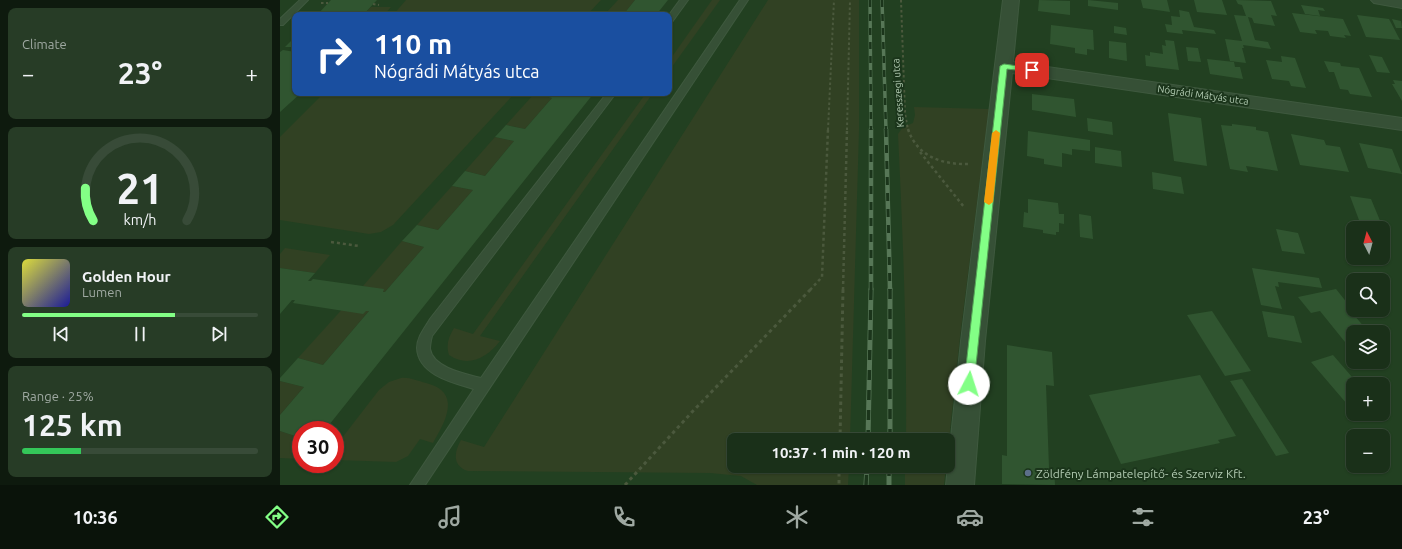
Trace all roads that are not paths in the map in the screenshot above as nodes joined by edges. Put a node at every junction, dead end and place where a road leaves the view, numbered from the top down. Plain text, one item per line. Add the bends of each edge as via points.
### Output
1 (304, 0) edge
2 (684, 0) edge
3 (744, 0) edge
4 (1011, 0) edge
5 (1379, 0) edge
6 (1402, 2) edge
7 (672, 16) edge
8 (280, 23) edge
9 (1004, 66) junction
10 (610, 96) edge
11 (1402, 124) edge
12 (483, 385) junction
13 (417, 485) edge
14 (960, 485) edge

1 - 8 lane
2 - 7 lane
3 - 12 lane
4 - 9 street
5 - 6 street
9 - 11 street, Nógrádi Mátyás utca
9 - 14 street via 973,341
10 - 12 lane via 426,336 424,348 427,360 437,369
12 - 13 lane

